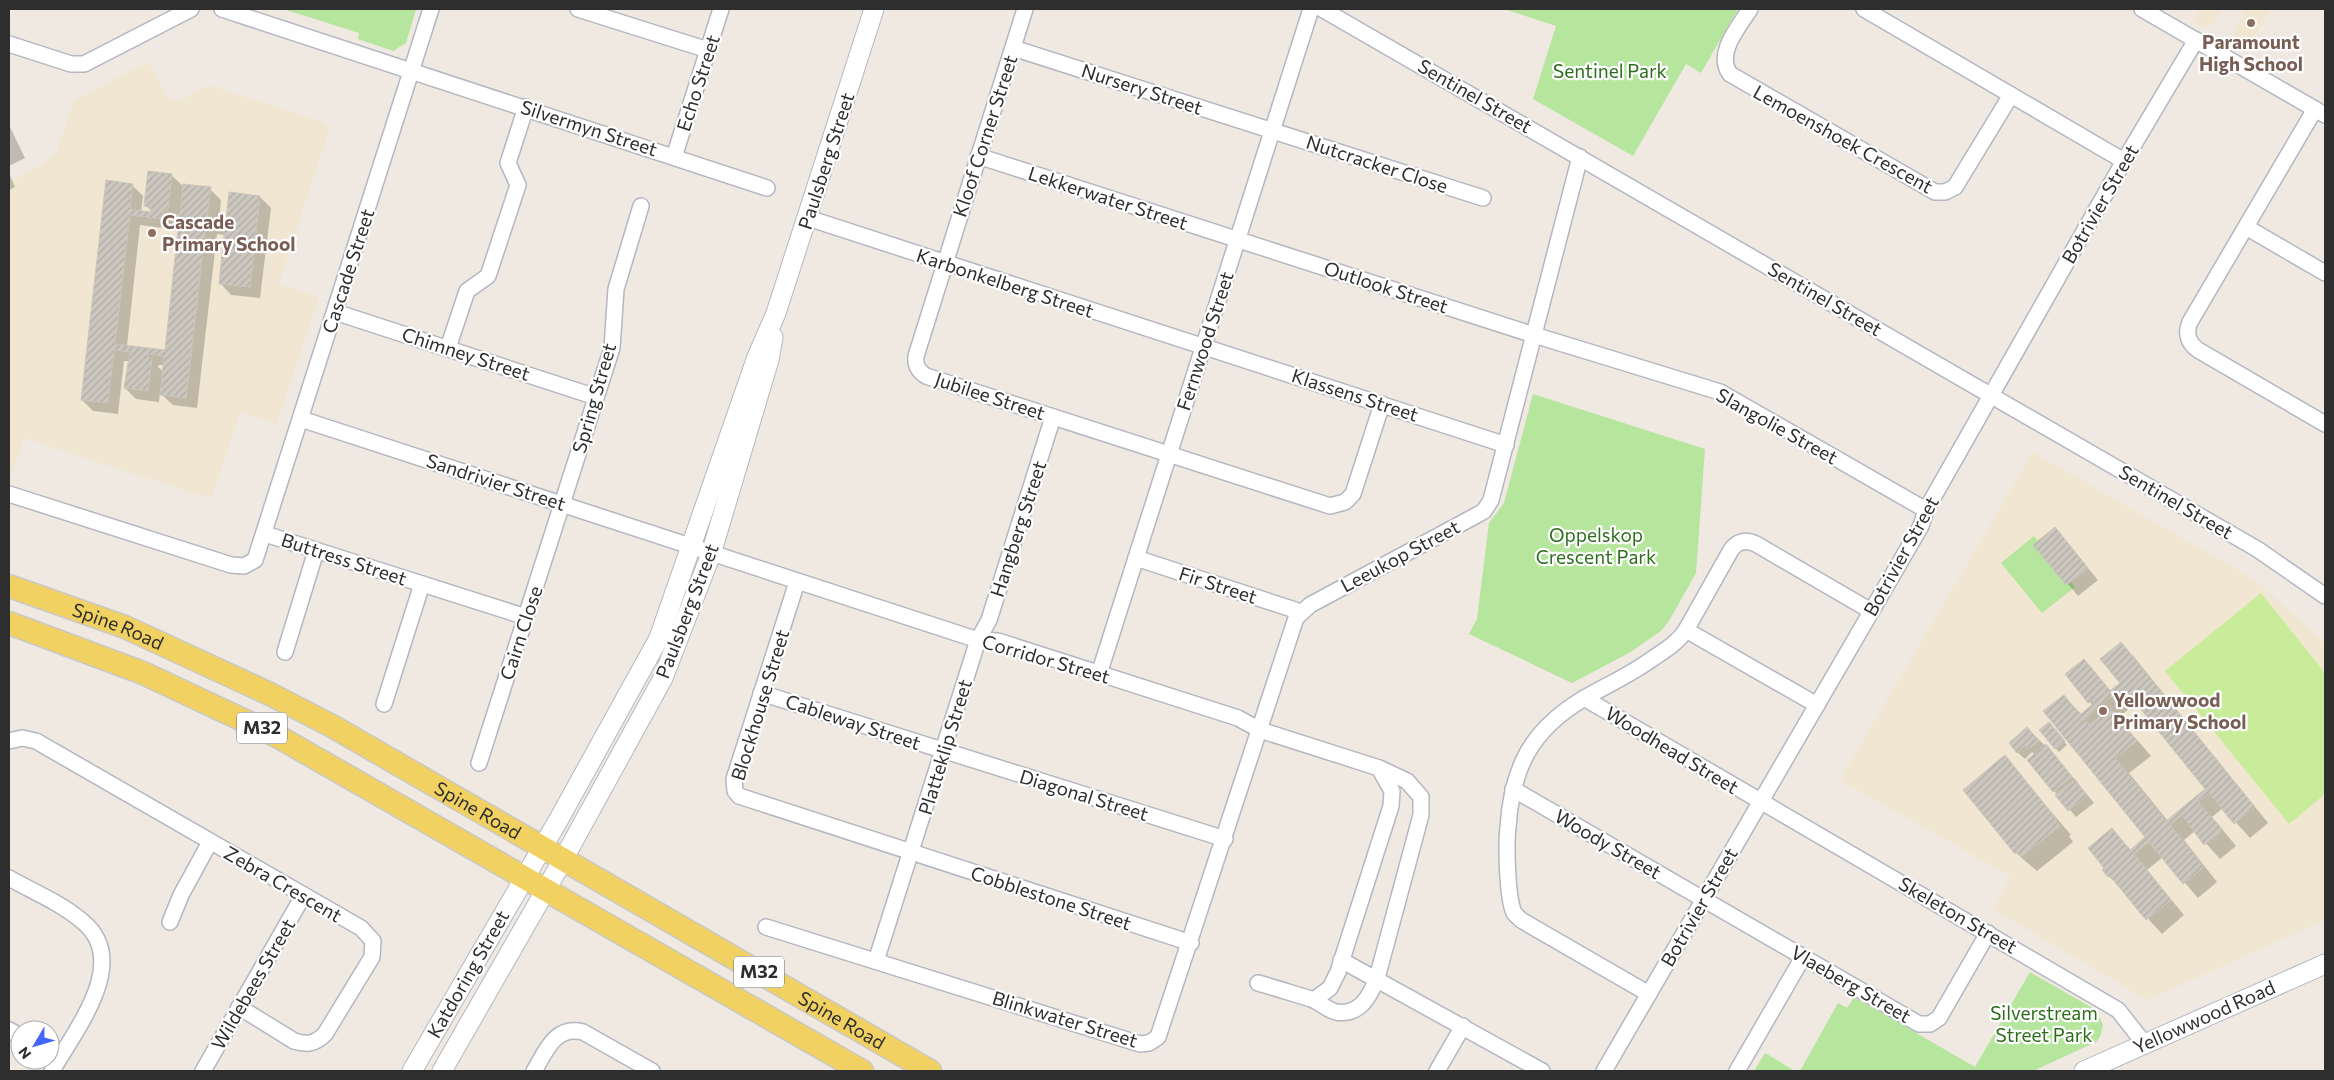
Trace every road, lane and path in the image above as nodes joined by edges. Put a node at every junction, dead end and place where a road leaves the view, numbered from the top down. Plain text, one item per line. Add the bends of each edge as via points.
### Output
1 (191, 9) edge
2 (222, 9) edge
3 (431, 9) edge
4 (578, 9) edge
5 (721, 9) edge
6 (874, 9) edge
7 (1025, 9) edge
8 (1311, 9) edge
9 (1322, 9) edge
10 (1750, 9) edge
11 (1864, 9) edge
12 (2142, 9) edge
13 (2196, 40) junction
14 (9, 44) edge
15 (1013, 48) junction
16 (708, 50) junction
17 (411, 70) junction
18 (2011, 95) junction
19 (526, 107) junction
20 (2320, 112) edge
21 (1272, 131) junction
22 (674, 156) junction
23 (978, 156) junction
24 (1580, 157) junction
25 (2124, 161) junction
26 (767, 188) dead end
27 (1483, 198) dead end
28 (641, 206) dead end
29 (808, 218) junction
30 (2246, 227) junction
31 (1237, 239) junction
32 (944, 264) junction
33 (2325, 273) edge
34 (335, 312) junction
35 (776, 313) junction
36 (1534, 335) junction
37 (1203, 346) junction
38 (448, 348) junction
39 (1992, 395) junction
40 (596, 397) junction
41 (1382, 404) junction
42 (1053, 417) junction
43 (301, 419) junction
44 (2325, 424) edge
45 (1506, 445) junction
46 (1169, 454) junction
47 (9, 494) edge
48 (563, 503) junction
49 (1926, 510) junction
50 (265, 534) junction
51 (692, 545) junction
52 (316, 551) junction
53 (710, 554) junction
54 (1136, 558) junction
55 (797, 582) junction
56 (422, 584) junction
57 (9, 586) edge
58 (2325, 596) edge
59 (1871, 611) junction
60 (1301, 612) junction
61 (526, 617) junction
62 (9, 623) edge
63 (1686, 630) junction
64 (978, 640) junction
65 (285, 652) dead end
66 (1098, 674) junction
67 (761, 693) junction
68 (1584, 698) junction
69 (384, 704) dead end
70 (1817, 705) junction
71 (1260, 730) junction
72 (9, 741) edge
73 (944, 751) junction
74 (479, 763) dead end
75 (1379, 768) junction
76 (1513, 789) junction
77 (1760, 802) junction
78 (1225, 839) junction
79 (210, 842) junction
80 (543, 847) junction
81 (912, 854) junction
82 (564, 858) junction
83 (525, 877) junction
84 (9, 878) edge
85 (546, 888) junction
86 (303, 896) junction
87 (1704, 899) junction
88 (170, 922) dead end
89 (766, 927) dead end
90 (1988, 933) junction
91 (1191, 943) junction
92 (1804, 957) junction
93 (1341, 960) junction
94 (876, 961) junction
95 (2325, 964) edge
96 (1377, 978) junction
97 (1258, 983) dead end
98 (1649, 994) junction
99 (1314, 1000) junction
100 (240, 1007) junction
101 (1463, 1026) junction
102 (2144, 1043) junction
103 (60, 1050) edge
104 (203, 1071) edge
105 (412, 1071) edge
106 (442, 1071) edge
107 (534, 1071) edge
108 (652, 1071) edge
109 (862, 1071) edge
110 (930, 1071) edge
111 (1437, 1071) edge
112 (1542, 1071) edge
113 (1604, 1071) edge
114 (1737, 1071) edge
115 (2084, 1071) edge

1 - 14 street via 84,64 71,64
2 - 17 street, Silvermyn Street
3 - 17 street, Cascade Street
4 - 16 street
5 - 16 street, Echo Street
6 - 29 street, Paulsberg Street
7 - 15 street, Kloof Corner Street
8 - 21 street, Fernwood Street
9 - 24 street, Sentinel Street
10 - 18 street, Lemoenshoek Crescent via 1725,52 1724,63 1730,74 1935,192 1955,187
11 - 18 street
12 - 13 street
13 - 20 street
13 - 25 street, Botrivier Street
15 - 21 street, Nursery Street
15 - 23 street, Kloof Corner Street
16 - 22 street, Echo Street
17 - 19 street, Silvermyn Street
17 - 34 street, Cascade Street
18 - 25 street
19 - 22 street, Silvermyn Street
19 - 38 street via 508,162 518,185 488,276 467,291
20 - 30 street
21 - 27 street, Nutcracker Close
21 - 31 street, Fernwood Street
22 - 26 street, Silvermyn Street
23 - 31 street, Lekkerwater Street
23 - 32 street, Kloof Corner Street
24 - 36 street, Leeukop Street
24 - 39 street, Sentinel Street
25 - 39 street, Botrivier Street
28 - 40 street, Spring Street via 616,289 612,348
29 - 32 street, Karbonkelberg Street
29 - 35 street, Paulsberg Street
30 - 33 street
30 - 44 street via 2190,322 2188,337 2198,350
31 - 36 street, Outlook Street
31 - 37 street, Fernwood Street
32 - 37 street, Karbonkelberg Street
32 - 42 street, Jubilee Street via 916,356 920,372
34 - 38 street, Chimney Street
34 - 43 street, Cascade Street
35 - 51 street, Paulsberg Street via 756,357
35 - 53 street, Paulsberg Street via 769,360
36 - 45 street, Leeukop Street
36 - 49 street, Slangolie Street via 1720,392
37 - 41 street, Klassens Street
37 - 46 street, Fernwood Street
38 - 40 street, Chimney Street
39 - 49 street, Botrivier Street
39 - 58 street, Sentinel Street via 2257,549
40 - 48 street, Spring Street
41 - 45 street, Klassens Street
41 - 46 street, Jubilee Street via 1353,494 1335,506
42 - 46 street, Jubilee Street
42 - 64 street, Hangberg Street via 989,620
43 - 48 street, Sandrivier Street
43 - 50 street, Cascade Street
45 - 60 street, Leeukop Street via 1491,500 1484,511
46 - 54 street, Fernwood Street
47 - 50 street, Buttress Street via 238,566 255,560
48 - 51 street, Sandrivier Street
48 - 61 street, Cairn Close
49 - 59 street, Botrivier Street
50 - 52 street, Buttress Street
51 - 53 street, Sandrivier Street
51 - 80 street, Paulsberg Street via 667,620 650,656
52 - 56 street, Buttress Street
52 - 65 street
53 - 55 street, Corridor Street
53 - 82 street, Paulsberg Street via 663,678
54 - 60 street, Fir Street
54 - 66 street, Fernwood Street
55 - 64 street, Corridor Street
55 - 67 street, Blockhouse Street
56 - 61 street, Buttress Street
56 - 69 street
57 - 80 main road, Spine Road / M32 via 125,627 270,694
59 - 63 street via 1756,544 1743,541 1731,550
59 - 70 street, Botrivier Street
60 - 71 street via 1293,625
61 - 74 street, Cairn Close
62 - 83 main road, Spine Road / M32 via 134,670 269,732 338,768
63 - 68 street via 1677,641 1642,667
63 - 70 street
64 - 66 street, Corridor Street via 998,641
64 - 73 street, Platteklip Street
66 - 71 street, Corridor Street via 1238,718
67 - 73 street, Cableway Street
67 - 81 street, Blockhouse Street via 734,779 739,796
68 - 76 street via 1536,737
68 - 77 street, Woodhead Street
70 - 77 street, Botrivier Street
71 - 75 street, Corridor Street
71 - 78 street
72 - 79 street, Zebra Crescent via 22,738 36,741
73 - 78 street, Diagonal Street
73 - 81 street, Platteklip Street
75 - 93 street via 1392,792 1391,806
75 - 96 street, Corridor Street via 1407,781 1421,797 1422,806
76 - 87 street, Woody Street
76 - 98 street via 1506,840 1514,913
77 - 87 street, Botrivier Street
77 - 90 street, Skeleton Street
78 - 91 street
79 - 86 street, Zebra Crescent
79 - 88 street via 180,895
80 - 82 main road, Spine Road / M32
80 - 83 street, Paulsberg Street
81 - 91 street, Cobblestone Street
81 - 94 street
82 - 85 street, Paulsberg Street
82 - 110 main road, Spine Road / M32
83 - 85 main road, Spine Road / M32
83 - 105 street, Katdoring Street
84 - 103 street via 83,922 101,952 103,965 99,986
85 - 106 street, Katdoring Street
85 - 109 main road, Spine Road / M32
86 - 100 street, Wildebees Street
86 - 100 street, Zebra Crescent via 360,928 372,941 372,957 318,1041 303,1044 294,1041
87 - 92 street, Vlaeberg Street
87 - 98 street, Botrivier Street
89 - 94 street, Blinkwater Street
90 - 92 street, Vlaeberg Street via 1943,1013 1930,1024 1914,1021
90 - 102 street, Skeleton Street via 2118,1010
91 - 94 street, Blinkwater Street via 1161,1033 1154,1041 1144,1044
92 - 114 street
93 - 96 street
93 - 99 street via 1330,988
95 - 102 street, Yellowwood Road
96 - 99 street, Corridor Street via 1370,996 1361,1006 1350,1011 1335,1012
96 - 101 street
97 - 99 street, Corridor Street
98 - 113 street, Botrivier Street
100 - 104 street, Wildebees Street
101 - 111 street
101 - 112 street
102 - 115 street, Yellowwood Road
107 - 108 street via 556,1036 574,1030

